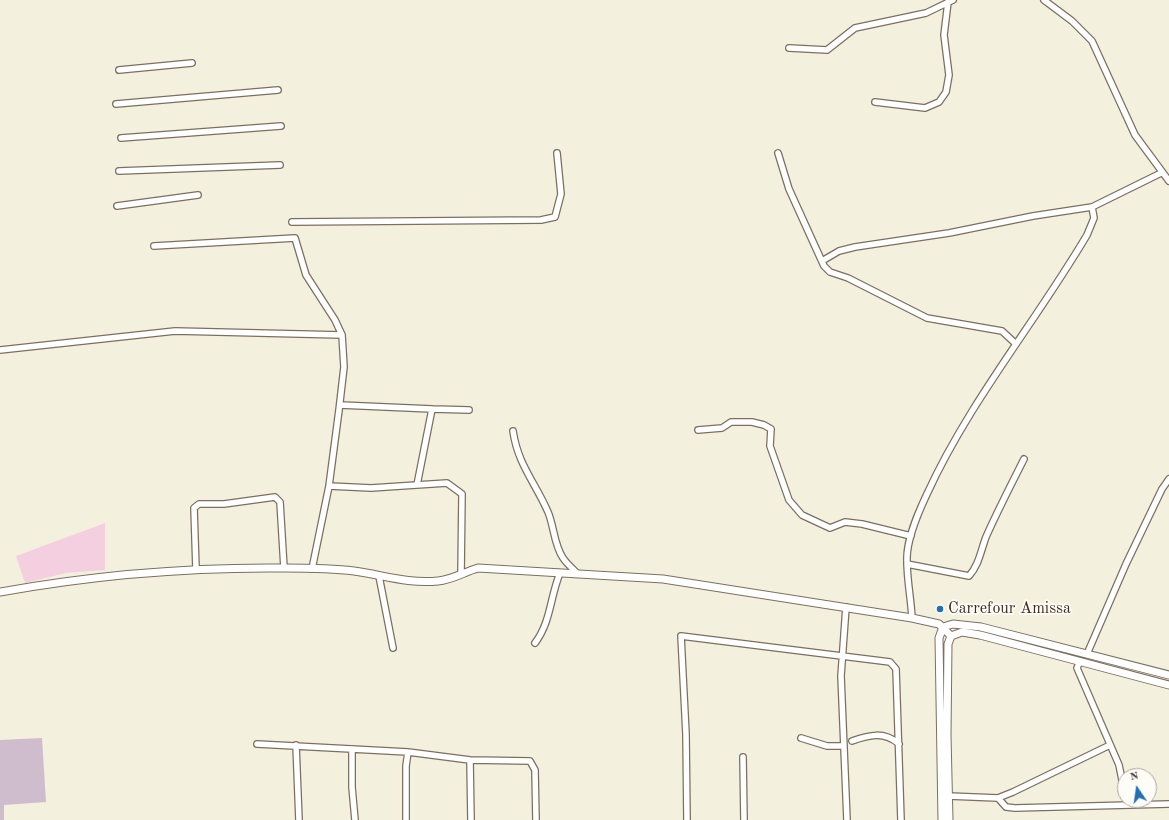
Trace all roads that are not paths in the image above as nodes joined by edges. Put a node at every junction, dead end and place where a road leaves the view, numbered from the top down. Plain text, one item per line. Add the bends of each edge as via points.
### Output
1 (1044, 0) edge
2 (951, 1) edge
3 (789, 48) dead end
4 (192, 63) dead end
5 (119, 70) dead end
6 (278, 90) dead end
7 (875, 102) dead end
8 (116, 104) dead end
9 (281, 126) dead end
10 (121, 138) dead end
11 (557, 153) dead end
12 (778, 153) dead end
13 (280, 165) dead end
14 (118, 171) dead end
15 (1161, 173) junction
16 (1169, 181) edge
17 (198, 195) dead end
18 (117, 206) dead end
19 (1092, 207) junction
20 (292, 222) dead end
21 (154, 246) dead end
22 (822, 261) junction
23 (342, 335) junction
24 (1016, 344) junction
25 (0, 350) edge
26 (340, 405) junction
27 (432, 409) junction
28 (469, 410) dead end
29 (698, 430) dead end
30 (512, 431) dead end
31 (1024, 460) dead end
32 (1169, 479) edge
33 (417, 485) junction
34 (329, 486) junction
35 (911, 536) junction
36 (907, 564) junction
37 (284, 568) junction
38 (196, 569) junction
39 (312, 569) junction
40 (560, 573) junction
41 (461, 574) junction
42 (578, 574) junction
43 (379, 576) junction
44 (0, 592) edge
45 (846, 608) junction
46 (912, 618) junction
47 (943, 627) junction
48 (951, 636) junction
49 (535, 643) dead end
50 (393, 648) dead end
51 (1087, 654) junction
52 (842, 658) junction
53 (1080, 662) junction
54 (1169, 675) edge
55 (1169, 685) edge
56 (800, 738) dead end
57 (852, 741) dead end
58 (257, 744) dead end
59 (899, 744) junction
60 (296, 745) junction
61 (1110, 745) junction
62 (844, 746) junction
63 (352, 749) junction
64 (408, 752) junction
65 (743, 757) dead end
66 (470, 760) junction
67 (1120, 768) edge
68 (948, 796) junction
69 (998, 798) junction
70 (1117, 802) edge
71 (1157, 803) edge
72 (1169, 804) edge
73 (299, 820) edge
74 (355, 820) edge
75 (406, 820) edge
76 (472, 820) edge
77 (536, 820) edge
78 (687, 820) edge
79 (744, 820) edge
80 (847, 820) edge
81 (901, 820) edge
82 (942, 820) edge
83 (949, 820) edge

1 - 15 street via 1072,21 1092,41 1135,135
2 - 3 street via 926,13 854,28 827,50
2 - 7 street via 944,35 949,75 946,92 939,102 925,108
4 - 5 street
6 - 8 street
9 - 10 street
11 - 20 street via 561,194 555,217 541,220
12 - 22 street via 789,189
13 - 14 street
15 - 16 street
15 - 19 street
17 - 18 street
19 - 22 street via 855,247 839,251
19 - 24 street via 1094,218 1087,235
21 - 23 street via 295,238 306,276
22 - 24 street via 830,272 855,281 927,318 1002,331
23 - 25 street via 175,331
23 - 26 street via 344,367
24 - 35 street via 966,419 938,469 918,513
26 - 27 street
26 - 34 street
27 - 28 street
27 - 33 street
29 - 35 street via 722,428 731,422 764,425 771,429 770,446 789,500 802,515 830,528 845,522
30 - 42 street via 523,467 548,511 558,548 563,558
31 - 36 street via 969,576
32 - 51 street via 1126,564
33 - 34 street via 371,488
33 - 41 street via 448,483 462,494
34 - 39 street
35 - 36 street
36 - 46 street
37 - 38 street
37 - 38 street via 280,502 275,497 224,504 199,504 194,508
37 - 39 street
38 - 44 street via 68,580
39 - 43 street via 352,571
40 - 41 street via 478,568
40 - 42 street
40 - 49 street via 544,631
41 - 43 street via 430,582 397,581
42 - 45 street via 663,579
43 - 50 street
45 - 46 street
45 - 52 street
46 - 47 street
47 - 48 street
47 - 51 street via 954,624 981,627
47 - 82 street via 939,638
48 - 53 street via 962,632 980,635
48 - 68 street via 948,644
51 - 54 street
52 - 59 street via 890,662 894,665
52 - 62 street
52 - 78 street via 681,636
53 - 55 street
53 - 61 street via 1076,668
56 - 62 street via 827,746
57 - 59 street via 885,735
58 - 60 street
59 - 81 street
60 - 63 street
60 - 73 street
61 - 67 street
61 - 69 street
62 - 80 street
63 - 64 street
63 - 74 street
64 - 66 street
64 - 75 street
65 - 79 street
66 - 76 street
66 - 77 street via 530,761 535,770
68 - 69 street
68 - 83 street
69 - 70 street via 1006,807 1015,808
71 - 72 street

